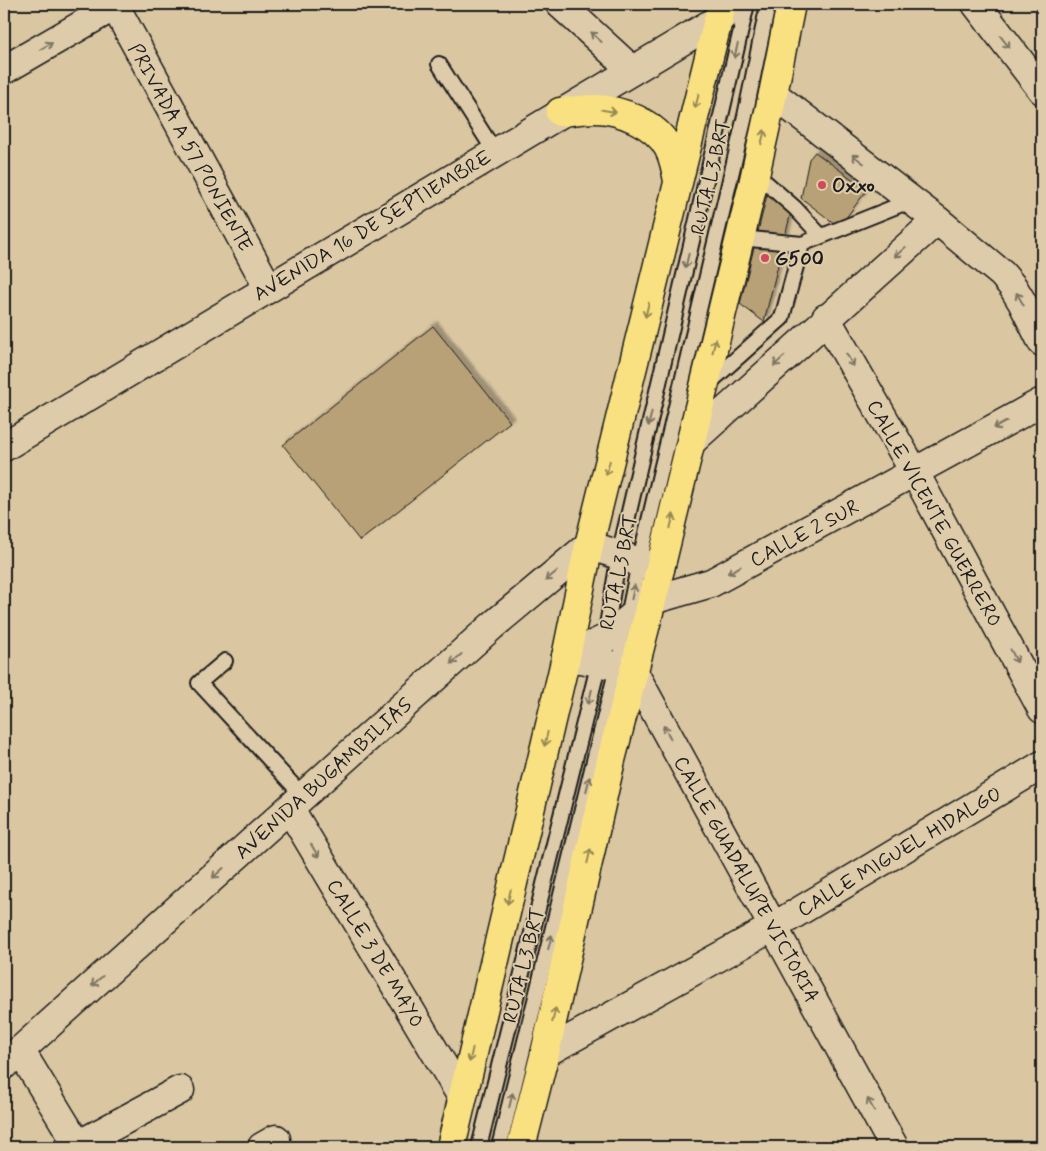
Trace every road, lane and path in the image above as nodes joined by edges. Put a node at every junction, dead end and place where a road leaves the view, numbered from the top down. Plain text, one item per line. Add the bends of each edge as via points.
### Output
1 (560, 4) edge
2 (740, 4) edge
3 (748, 4) edge
4 (768, 4) edge
5 (791, 4) edge
6 (976, 4) edge
7 (116, 5) edge
8 (720, 12) edge
9 (439, 64) dead end
10 (4, 70) edge
11 (632, 70) junction
12 (1042, 90) edge
13 (773, 94) junction
14 (560, 112) junction
15 (495, 152) junction
16 (755, 173) junction
17 (678, 182) junction
18 (912, 200) junction
19 (937, 220) junction
20 (821, 236) junction
21 (740, 238) junction
22 (802, 244) junction
23 (268, 287) junction
24 (826, 318) junction
25 (1042, 342) edge
26 (704, 388) junction
27 (1042, 402) edge
28 (690, 442) junction
29 (4, 447) edge
30 (915, 473) junction
31 (589, 545) junction
32 (639, 562) junction
33 (652, 600) junction
34 (627, 622) junction
35 (566, 658) junction
36 (614, 659) junction
37 (225, 661) dead end
38 (1042, 709) edge
39 (1042, 765) edge
40 (296, 802) junction
41 (773, 927) junction
42 (545, 1053) junction
43 (12, 1058) edge
44 (180, 1090) dead end
45 (462, 1097) junction
46 (79, 1146) edge
47 (451, 1147) edge
48 (479, 1147) edge
49 (499, 1147) edge
50 (521, 1147) edge
51 (894, 1147) edge

11 -> 1 street
2 - 8 street, AVENIDA 16 DE SEPTIEMBRE
3 -> 32 lane
4 - 32 lane, RUTA L3 BRT via 745,116
5 - 13 main road
6 -> 12 street
10 -> 7 street
7 - 23 street, PRIVADA A 57 PONIENTE
8 - 11 street, AVENIDA 16 DE SEPTIEMBRE
8 -> 17 main road
9 - 15 lane
11 - 14 street, AVENIDA 16 DE SEPTIEMBRE
16 -> 13 main road
18 -> 13 street
14 - 15 street, AVENIDA 16 DE SEPTIEMBRE
14 -> 17 main road via 596,109 623,113 648,126 667,146 674,160
15 - 23 street, AVENIDA 16 DE SEPTIEMBRE
16 - 20 lane
16 - 21 main road
17 -> 31 main road
18 - 19 street
18 - 20 lane
19 -> 24 street
25 -> 19 street via 1013,287 1002,274
20 - 22 lane
21 - 22 lane
26 -> 21 main road
22 - 26 lane via 782,318
23 - 29 street, AVENIDA 16 DE SEPTIEMBRE
24 -> 28 street
24 -> 30 street, CALLE VICENTE GUERRERO
26 - 28 main road
27 -> 30 street, CALLE 2 SUR
32 -> 28 main road
30 -> 33 street, CALLE 2 SUR via 711,583
30 -> 38 street, CALLE VICENTE GUERRERO
31 - 32 street
31 - 35 main road
31 -> 40 street, AVENIDA BUGAMBILIAS via 492,626
32 - 33 main road
34 -> 32 lane, RUTA L3 BRT
32 - 36 lane
33 - 34 street, CALLE 2 SUR
33 - 36 main road
34 - 36 street, CALLE 2 SUR
35 - 36 street, CALLE 2 SUR
35 -> 45 main road
41 -> 36 street, CALLE GUADALUPE VICTORIA
42 -> 36 main road via 611,760
36 -> 48 lane
49 -> 36 lane, RUTA L3 BRT
37 - 40 lane via 199,683
39 - 41 street, CALLE MIGUEL HIDALGO
40 -> 43 street, AVENIDA BUGAMBILIAS
40 -> 45 street, CALLE 3 DE MAYO
41 - 42 street, CALLE MIGUEL HIDALGO
51 -> 41 street, CALLE GUADALUPE VICTORIA
42 - 50 main road
43 - 46 street
44 - 46 street
45 - 47 main road

